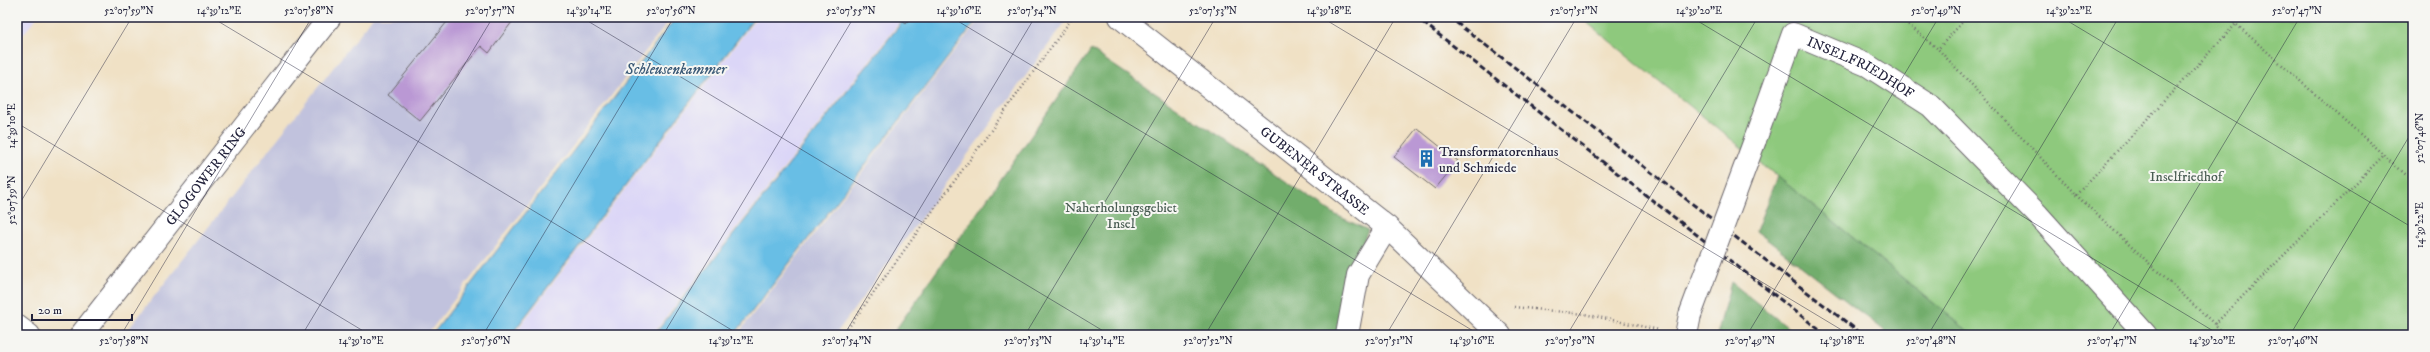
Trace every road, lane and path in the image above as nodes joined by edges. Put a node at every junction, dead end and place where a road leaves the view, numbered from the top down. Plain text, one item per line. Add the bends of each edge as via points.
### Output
1 (330, 17) edge
2 (1073, 17) edge
3 (1120, 17) edge
4 (1899, 17) edge
5 (1967, 17) edge
6 (2228, 17) edge
7 (2236, 24) junction
8 (1938, 49) junction
9 (2384, 155) junction
10 (2413, 181) edge
11 (2076, 195) junction
12 (1387, 227) junction
13 (1467, 302) junction
14 (2215, 324) junction
15 (1688, 325) edge
16 (17, 326) edge
17 (1661, 330) dead end
18 (29, 335) edge
19 (81, 335) edge
20 (843, 335) edge
21 (1347, 335) edge
22 (1500, 335) edge
23 (2146, 335) edge
24 (2226, 335) edge

1 - 19 street, GLOGOWER RING
2 - 20 path
3 - 12 street, GUBENER STRASSE
4 - 8 path
5 - 8 path
6 - 7 path
7 - 9 path
7 - 11 path
8 - 11 path
9 - 10 path
9 - 14 path
11 - 14 path
12 - 13 street, GUBENER STRASSE
12 - 21 street via 1358,275
13 - 17 path via 1584,314
13 - 22 street, GUBENER STRASSE
14 - 24 path
15 - 23 street, INSELFRIEDHOF, bridge via 1793,34 1867,65 1931,106 2038,215
16 - 18 street

